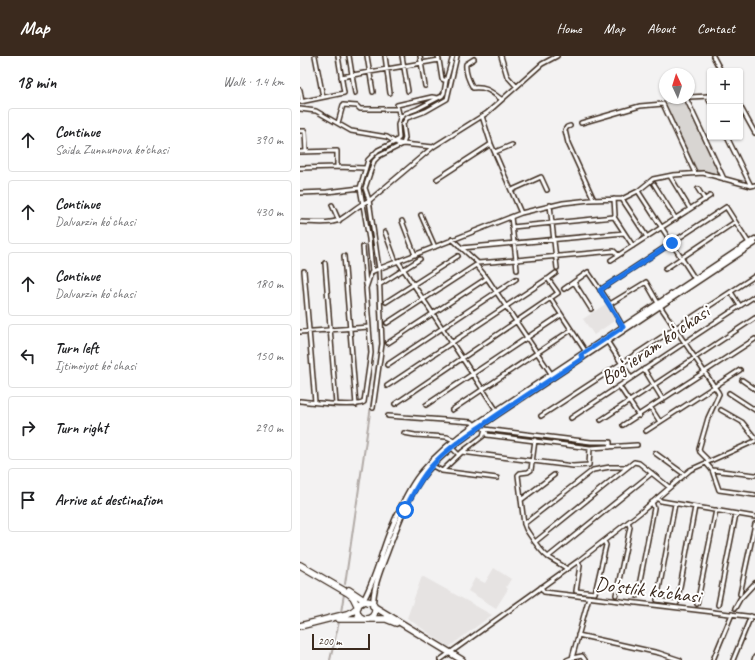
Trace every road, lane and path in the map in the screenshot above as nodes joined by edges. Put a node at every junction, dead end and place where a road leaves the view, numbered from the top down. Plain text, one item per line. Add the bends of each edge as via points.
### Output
1 (315, 56) edge
2 (338, 56) edge
3 (349, 56) edge
4 (367, 56) edge
5 (385, 56) edge
6 (402, 56) edge
7 (420, 56) edge
8 (453, 56) edge
9 (457, 56) edge
10 (501, 56) edge
11 (557, 56) edge
12 (713, 56) edge
13 (438, 58) edge
14 (474, 59) dead end
15 (421, 63) junction
16 (404, 66) junction
17 (719, 68) edge
18 (387, 69) junction
19 (369, 72) junction
20 (352, 75) junction
21 (341, 77) junction
22 (446, 81) junction
23 (425, 86) dead end
24 (516, 86) junction
25 (300, 90) edge
26 (408, 91) dead end
27 (373, 92) dead end
28 (355, 93) dead end
29 (390, 93) dead end
30 (707, 96) edge
31 (323, 97) junction
32 (695, 97) edge
33 (438, 98) junction
34 (501, 99) junction
35 (301, 102) edge
36 (689, 104) edge
37 (300, 109) edge
38 (397, 109) junction
39 (743, 111) edge
40 (482, 116) junction
41 (400, 118) junction
42 (755, 122) edge
43 (338, 123) junction
44 (581, 123) dead end
45 (750, 124) junction
46 (570, 126) dead end
47 (300, 131) edge
48 (755, 134) edge
49 (728, 140) edge
50 (395, 142) junction
51 (402, 144) junction
52 (491, 144) junction
53 (512, 145) dead end
54 (433, 147) junction
55 (300, 152) edge
56 (306, 152) junction
57 (495, 152) junction
58 (337, 167) junction
59 (300, 168) edge
60 (365, 168) junction
61 (695, 173) junction
62 (670, 176) junction
63 (437, 179) dead end
64 (724, 179) junction
65 (654, 184) dead end
66 (755, 185) edge
67 (751, 186) junction
68 (360, 188) junction
69 (698, 189) dead end
70 (512, 190) junction
71 (548, 190) dead end
72 (638, 191) junction
73 (300, 193) edge
74 (710, 196) dead end
75 (614, 199) junction
76 (622, 199) junction
77 (594, 200) junction
78 (704, 200) junction
79 (366, 202) junction
80 (332, 205) dead end
81 (550, 205) junction
82 (690, 209) junction
83 (521, 213) junction
84 (422, 215) dead end
85 (511, 217) junction
86 (614, 217) junction
87 (676, 219) junction
88 (339, 220) junction
89 (402, 221) dead end
90 (300, 222) edge
91 (735, 222) junction
92 (552, 223) junction
93 (512, 227) junction
94 (662, 228) junction
95 (385, 232) dead end
96 (624, 232) junction
97 (647, 237) junction
98 (452, 239) junction
99 (755, 239) edge
100 (554, 240) junction
101 (672, 243) junction
102 (749, 243) junction
103 (755, 243) edge
104 (514, 244) junction
105 (633, 246) junction
106 (363, 247) dead end
107 (435, 247) junction
108 (461, 248) junction
109 (415, 255) junction
110 (618, 255) junction
111 (344, 256) dead end
112 (458, 256) dead end
113 (556, 256) junction
114 (681, 258) junction
115 (420, 259) dead end
116 (516, 260) junction
117 (611, 260) dead end
118 (397, 261) junction
119 (325, 263) dead end
120 (557, 268) dead end
121 (664, 269) dead end
122 (378, 270) junction
123 (517, 270) dead end
124 (304, 271) dead end
125 (373, 271) junction
126 (403, 271) junction
127 (556, 273) dead end
128 (755, 276) edge
129 (487, 278) junction
130 (696, 278) junction
131 (516, 279) dead end
132 (548, 279) junction
133 (574, 282) junction
134 (379, 285) junction
135 (413, 285) junction
136 (366, 288) junction
137 (600, 290) junction
138 (681, 291) junction
139 (496, 292) junction
140 (731, 292) junction
141 (558, 293) junction
142 (753, 297) edge
143 (551, 299) junction
144 (423, 300) junction
145 (386, 302) dead end
146 (755, 303) edge
147 (610, 304) junction
148 (659, 304) junction
149 (740, 306) junction
150 (506, 307) junction
151 (591, 309) dead end
152 (432, 314) junction
153 (561, 315) junction
154 (755, 318) edge
155 (387, 323) dead end
156 (516, 323) junction
157 (369, 327) junction
158 (623, 327) junction
159 (676, 327) junction
160 (350, 328) junction
161 (442, 329) junction
162 (330, 330) junction
163 (571, 330) junction
164 (300, 332) edge
165 (308, 332) junction
166 (527, 338) junction
167 (755, 339) edge
168 (607, 341) junction
169 (686, 342) junction
170 (388, 343) dead end
171 (452, 343) junction
172 (586, 352) junction
173 (537, 353) junction
174 (582, 356) junction
175 (696, 357) junction
176 (462, 359) junction
177 (622, 363) junction
178 (388, 365) dead end
179 (644, 369) junction
180 (740, 370) dead end
181 (705, 372) junction
182 (473, 374) junction
183 (552, 374) junction
184 (631, 378) junction
185 (742, 380) dead end
186 (653, 384) junction
187 (387, 386) dead end
188 (619, 386) junction
189 (714, 386) junction
190 (483, 389) junction
191 (755, 389) edge
192 (729, 393) dead end
193 (663, 400) junction
194 (300, 401) edge
195 (629, 401) junction
196 (315, 402) junction
197 (336, 404) junction
198 (394, 404) dead end
199 (356, 405) junction
200 (426, 405) dead end
201 (373, 408) dead end
202 (651, 408) junction
203 (452, 410) dead end
204 (721, 410) dead end
205 (755, 410) edge
206 (497, 411) junction
207 (388, 416) dead end
208 (541, 416) dead end
209 (639, 416) junction
210 (571, 418) dead end
211 (600, 420) dead end
212 (660, 422) junction
213 (477, 426) junction
214 (623, 426) dead end
215 (485, 429) junction
216 (646, 432) dead end
217 (404, 433) dead end
218 (462, 437) junction
219 (755, 438) edge
220 (454, 440) junction
221 (535, 440) junction
222 (755, 441) edge
223 (637, 444) dead end
224 (610, 447) junction
225 (452, 448) junction
226 (590, 448) junction
227 (461, 453) junction
228 (655, 453) dead end
229 (532, 461) junction
230 (708, 462) junction
231 (431, 465) junction
232 (628, 467) junction
233 (712, 470) junction
234 (442, 471) junction
235 (424, 473) junction
236 (652, 473) junction
237 (684, 474) junction
238 (554, 475) dead end
239 (755, 475) edge
240 (497, 478) dead end
241 (669, 488) junction
242 (755, 495) edge
243 (657, 498) junction
244 (522, 500) junction
245 (652, 502) junction
246 (675, 504) junction
247 (695, 507) junction
248 (716, 510) junction
249 (736, 514) junction
250 (755, 517) edge
251 (628, 522) junction
252 (524, 524) junction
253 (755, 524) edge
254 (604, 541) junction
255 (535, 542) junction
256 (548, 557) junction
257 (300, 561) edge
258 (578, 561) junction
259 (300, 565) edge
260 (566, 569) junction
261 (755, 583) edge
262 (541, 587) junction
263 (740, 594) dead end
264 (616, 595) dead end
265 (637, 596) dead end
266 (589, 597) junction
267 (354, 599) junction
268 (364, 601) junction
269 (677, 603) junction
270 (697, 604) dead end
271 (718, 605) dead end
272 (373, 606) junction
273 (358, 607) junction
274 (676, 607) junction
275 (735, 608) dead end
276 (350, 613) junction
277 (732, 614) junction
278 (753, 616) edge
279 (367, 619) junction
280 (300, 626) edge
281 (300, 629) edge
282 (578, 635) junction
283 (449, 654) junction
284 (572, 658) junction
285 (440, 660) edge
286 (457, 660) edge
287 (462, 660) edge
288 (567, 660) edge
289 (585, 660) edge
290 (680, 660) edge
291 (713, 660) edge
292 (733, 660) edge

1 - 31 street
2 - 21 street
3 - 20 street
4 - 19 street
5 - 18 street
6 - 16 street
7 - 15 street
8 - 22 street
9 - 51 street via 447,99 407,118 403,124 405,138
10 - 24 street via 507,76
11 - 24 street via 542,64
12 - 17 street
13 - 15 street
13 - 22 street via 442,79
14 - 34 street via 466,64 465,68 470,83 474,88 488,89
15 - 16 street
15 - 23 street
16 - 18 street
16 - 26 street
18 - 19 street
18 - 29 street
19 - 20 street
19 - 27 street
20 - 21 street
20 - 28 street
21 - 31 street via 344,93
22 - 33 street via 444,93
24 - 34 street
25 - 35 street
30 - 32 street
31 - 35 street
33 - 38 street via 397,105
33 - 41 street
34 - 40 street
36 - 64 street
37 - 43 street via 316,110
38 - 41 street
38 - 43 street via 360,109 357,106 343,105
39 - 45 street
40 - 52 street
40 - 54 street
41 - 50 street via 399,138
42 - 45 street
43 - 50 street via 351,131 387,137
44 - 61 street via 640,106 663,104
45 - 48 street
46 - 77 street via 566,130 568,143
47 - 56 street via 305,131
49 - 67 street
50 - 51 street
50 - 60 street via 372,155
51 - 54 street
51 - 79 street via 379,156 372,163 366,188
52 - 57 street
52 - 63 street
53 - 57 street
54 - 79 street
55 - 56 street
56 - 58 street via 337,151
57 - 70 street
58 - 59 street
58 - 60 street
60 - 68 street
61 - 62 street
61 - 64 street
62 - 72 street via 653,180
62 - 82 street
64 - 67 street
65 - 87 street
66 - 67 street
68 - 73 street
68 - 79 street
69 - 78 street
70 - 71 street via 541,177
70 - 83 street
72 - 76 street
72 - 94 street
74 - 78 street
75 - 76 street
75 - 77 street
75 - 86 street
76 - 97 street
77 - 81 street
78 - 82 street
79 - 88 street
79 - 122 street
79 - 125 street
80 - 88 street
81 - 83 street
81 - 92 street
82 - 87 street
83 - 85 street
84 - 107 street
85 - 93 street
85 - 98 street
86 - 92 street
86 - 96 street
87 - 94 street
88 - 90 street
89 - 109 street
91 - 101 street via 726,207
91 - 102 street
91 - 114 street
92 - 93 street
92 - 100 street
93 - 104 street
94 - 97 street
94 - 101 street
95 - 118 street
96 - 100 street
96 - 105 street
97 - 105 street
98 - 107 street
98 - 108 street
99 - 102 main road
100 - 104 street
100 - 113 street
101 - 114 street
101 - 137 street
102 - 130 main road
103 - 138 main road
104 - 108 street
104 - 116 street
105 - 110 street
106 - 136 street
107 - 109 street
108 - 116 street via 478,263
109 - 118 street
110 - 113 street via 614,251
110 - 117 street
111 - 160 street
112 - 135 street
113 - 116 street
113 - 120 street
114 - 121 street
114 - 130 street
115 - 126 street
116 - 123 street
118 - 122 street
118 - 126 street
119 - 162 street
122 - 125 street
122 - 134 street
124 - 165 street
125 - 136 street
126 - 134 street
126 - 135 street
127 - 132 street
128 - 140 street
129 - 139 street
129 - 144 street via 476,265
129 - 152 street
130 - 138 main road
131 - 139 street
132 - 141 street
132 - 150 street
133 - 137 street via 588,272
133 - 141 street
133 - 151 street
134 - 201 street via 382,344
135 - 144 street
135 - 145 street
136 - 157 street
137 - 147 street
138 - 148 main road
139 - 150 street
139 - 161 street
140 - 149 street
140 - 159 street
141 - 143 street
142 - 146 street
142 - 149 street, Bogʻieram koʻchasi
143 - 153 street
143 - 156 street
144 - 152 street
144 - 155 street
147 - 148 street via 646,282
147 - 158 street
148 - 158 main road
148 - 159 street
148 - 168 main road
149 - 169 street, Bogʻieram koʻchasi
150 - 156 street
150 - 171 street
152 - 161 street
152 - 170 street
153 - 163 street
153 - 166 street
154 - 175 street
156 - 166 street
156 - 176 street
157 - 160 street
157 - 199 street via 371,353 364,402
158 - 172 main road
159 - 169 street
159 - 177 street
160 - 162 street
160 - 199 street
161 - 171 street
161 - 178 street
162 - 165 street
162 - 197 street
163 - 172 street
163 - 173 street
164 - 165 street
165 - 196 street
166 - 173 street
166 - 182 street
167 - 181 street
168 - 174 main road
168 - 177 street
169 - 175 street
169 - 179 street, Bogʻieram koʻchasi
171 - 176 street
171 - 187 street
172 - 174 main road
173 - 183 street
173 - 190 street
174 - 183 main road
174 - 213 main road
175 - 181 street
175 - 186 street
176 - 182 street
176 - 198 street
177 - 184 street
177 - 208 street
179 - 184 street, Bogʻieram koʻchasi
179 - 186 street
180 - 189 street
181 - 189 street
181 - 193 street
182 - 190 street
182 - 200 street
183 - 206 main road
184 - 188 street, Bogʻieram koʻchasi
185 - 191 street
186 - 193 street
186 - 195 street
188 - 195 street
188 - 210 street, Bogʻieram koʻchasi
189 - 212 street
189 - 230 street via 719,394 708,418 699,449
190 - 203 street
190 - 206 street
192 - 205 street
193 - 202 street
194 - 196 street
195 - 209 street
195 - 211 street
196 - 197 street
197 - 199 street
202 - 209 street
202 - 212 street
204 - 219 street via 742,422
206 - 213 main road
207 - 213 street via 472,422
209 - 214 street
212 - 216 street
213 - 215 street
213 - 218 main road
215 - 221 street via 487,435
215 - 224 street via 610,442
215 - 227 street via 482,436
217 - 220 street via 447,437
218 - 220 main road
218 - 225 main road
220 - 231 main road
221 - 226 street
221 - 229 street
222 - 230 street
223 - 224 street
224 - 226 street
225 - 227 street
225 - 231 main road
226 - 229 street via 588,466
227 - 229 street
227 - 234 street
228 - 237 street
229 - 244 street via 530,471 518,476
230 - 233 street
230 - 237 street
231 - 234 street
231 - 235 main road
232 - 236 street via 636,462
232 - 252 street via 593,470
232 - 255 street
233 - 239 street
233 - 242 street via 720,490
234 - 240 street
235 - 268 main road via 414,482 391,530
235 - 272 main road via 392,540 374,589
236 - 241 street
236 - 256 street
237 - 241 street
238 - 244 street
241 - 243 street
243 - 245 street
243 - 246 street via 661,502
244 - 252 street
245 - 251 street
245 - 265 street via 654,508
246 - 247 street
246 - 269 street via 657,600
247 - 248 street
247 - 269 street
248 - 249 street
248 - 270 street
249 - 250 street
249 - 271 street
251 - 254 street
251 - 264 street via 630,526
252 - 255 street
253 - 263 street
254 - 258 street
254 - 258 street via 606,545 595,593 576,591 580,566
255 - 256 street
256 - 260 street
257 - 268 highway
258 - 260 street
259 - 267 highway via 341,588
260 - 262 street
261 - 275 street
262 - 266 street, Do'stlik ko'chasi via 544,592
262 - 283 street
266 - 274 street, Do'stlik ko'chasi
266 - 282 street
267 - 273 highway
267 - 276 highway via 354,607
268 - 272 highway
268 - 273 highway
269 - 274 street
272 - 279 highway via 374,612
272 - 283 highway
273 - 276 highway
273 - 279 highway via 359,615
274 - 277 street, Do'stlik ko'chasi
276 - 280 highway
277 - 278 street, Do'stlik ko'chasi
277 - 291 street
278 - 292 street
279 - 281 highway via 343,618
279 - 283 highway via 393,621
282 - 284 street
282 - 290 street
283 - 285 street
283 - 286 highway
283 - 287 highway
284 - 288 street
284 - 289 street via 582,656

